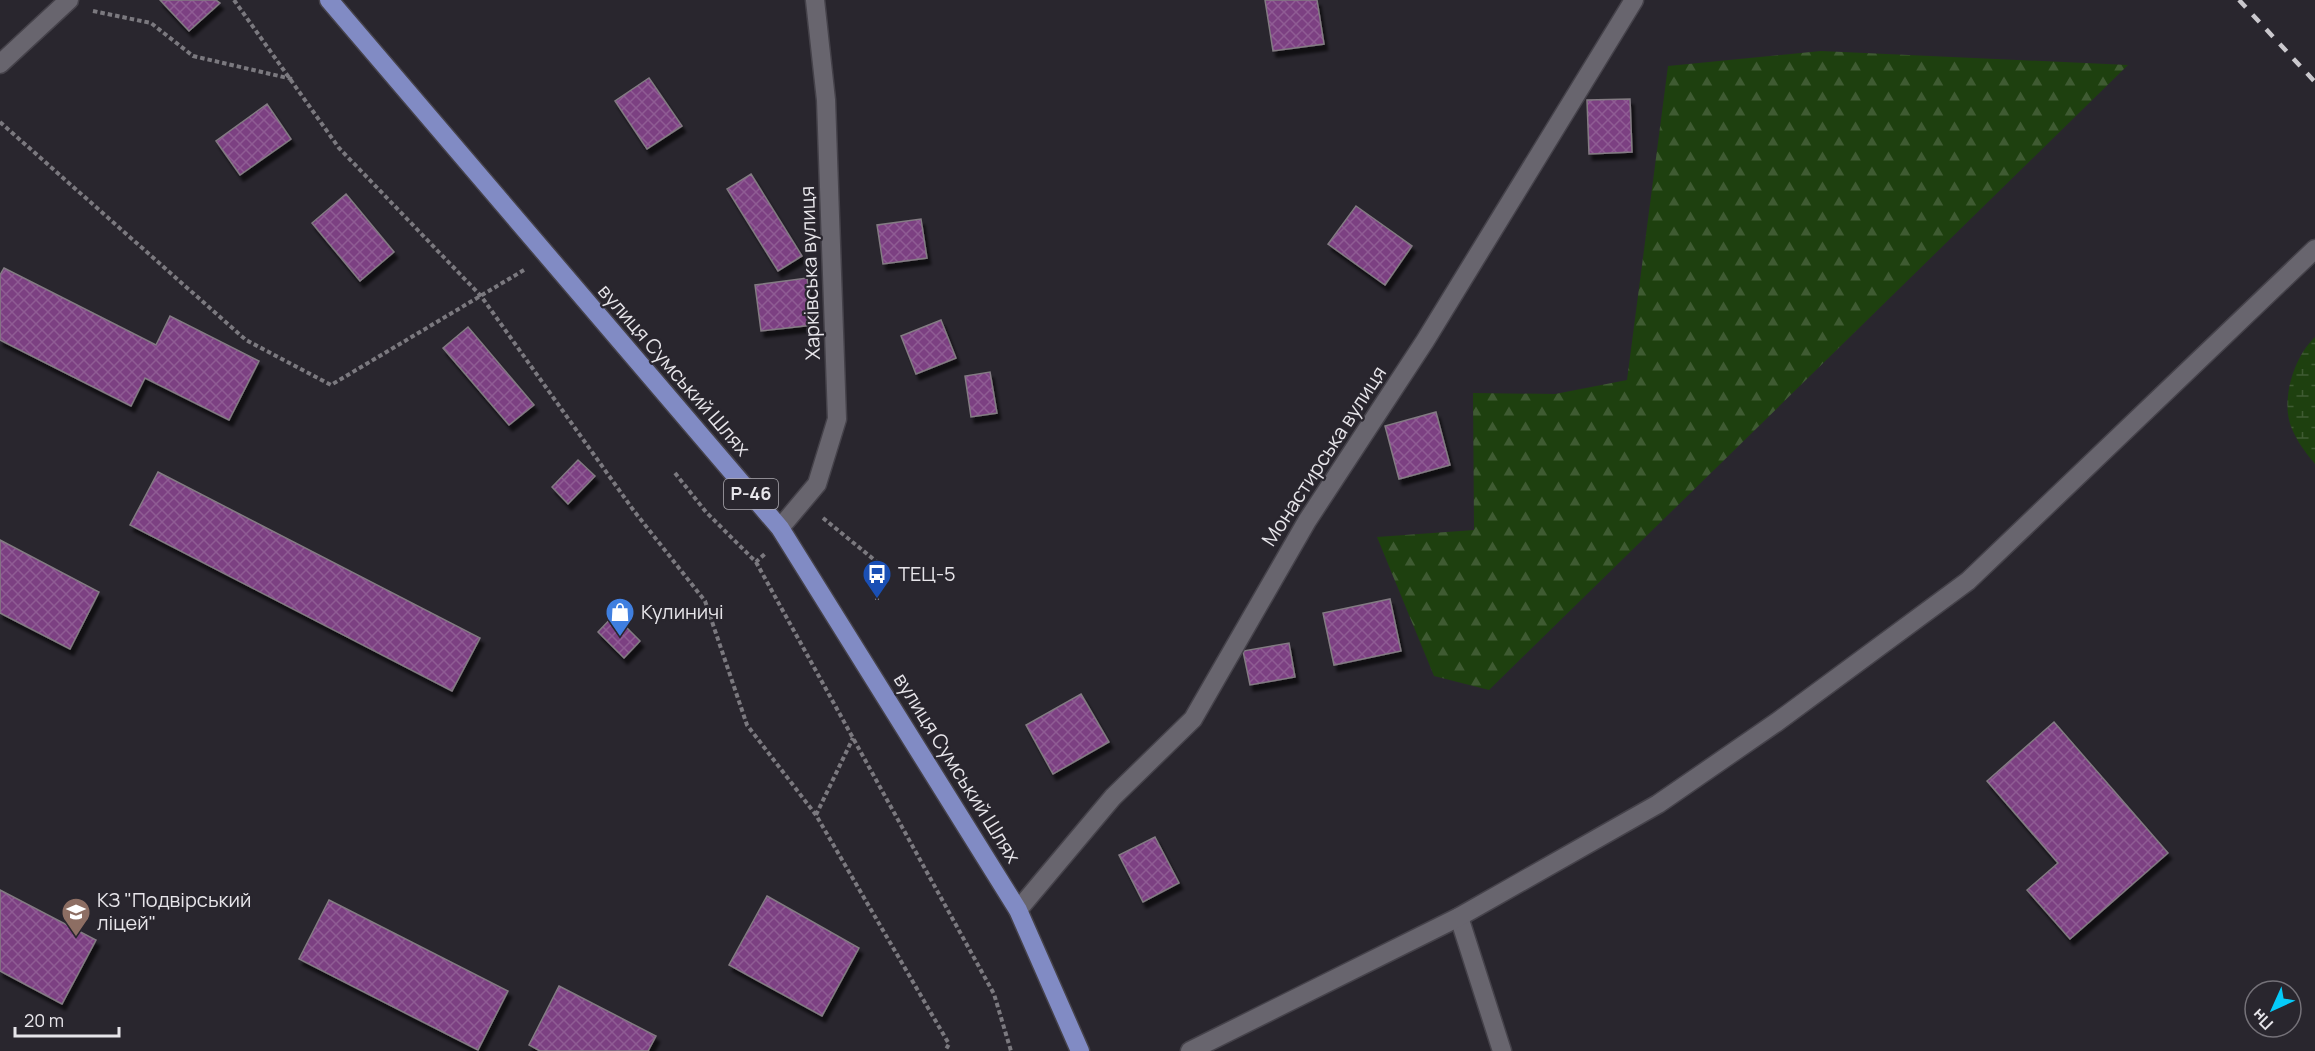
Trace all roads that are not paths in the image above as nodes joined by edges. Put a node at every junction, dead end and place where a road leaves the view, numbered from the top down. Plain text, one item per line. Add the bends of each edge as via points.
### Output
1 (69, 0) edge
2 (329, 0) edge
3 (815, 0) edge
4 (1634, 0) edge
5 (0, 64) edge
6 (2315, 249) edge
7 (780, 528) junction
8 (1018, 910) junction
9 (1459, 917) junction
10 (1080, 1051) edge
11 (1190, 1051) edge
12 (1502, 1051) edge

1 - 5 street
2 - 7 main road, вулиця Сумський Шлях / Р-46
3 - 7 street, Харківська вулиця via 826,100 837,419 817,484
4 - 8 street, Монастирська вулиця via 1425,341 1307,521 1193,719 1113,797
6 - 9 street via 1968,580 1777,722 1658,804
7 - 8 main road, вулиця Сумський Шлях / Р-46
8 - 10 main road, вулиця Сумський Шлях / Р-46
9 - 11 street
9 - 12 street

